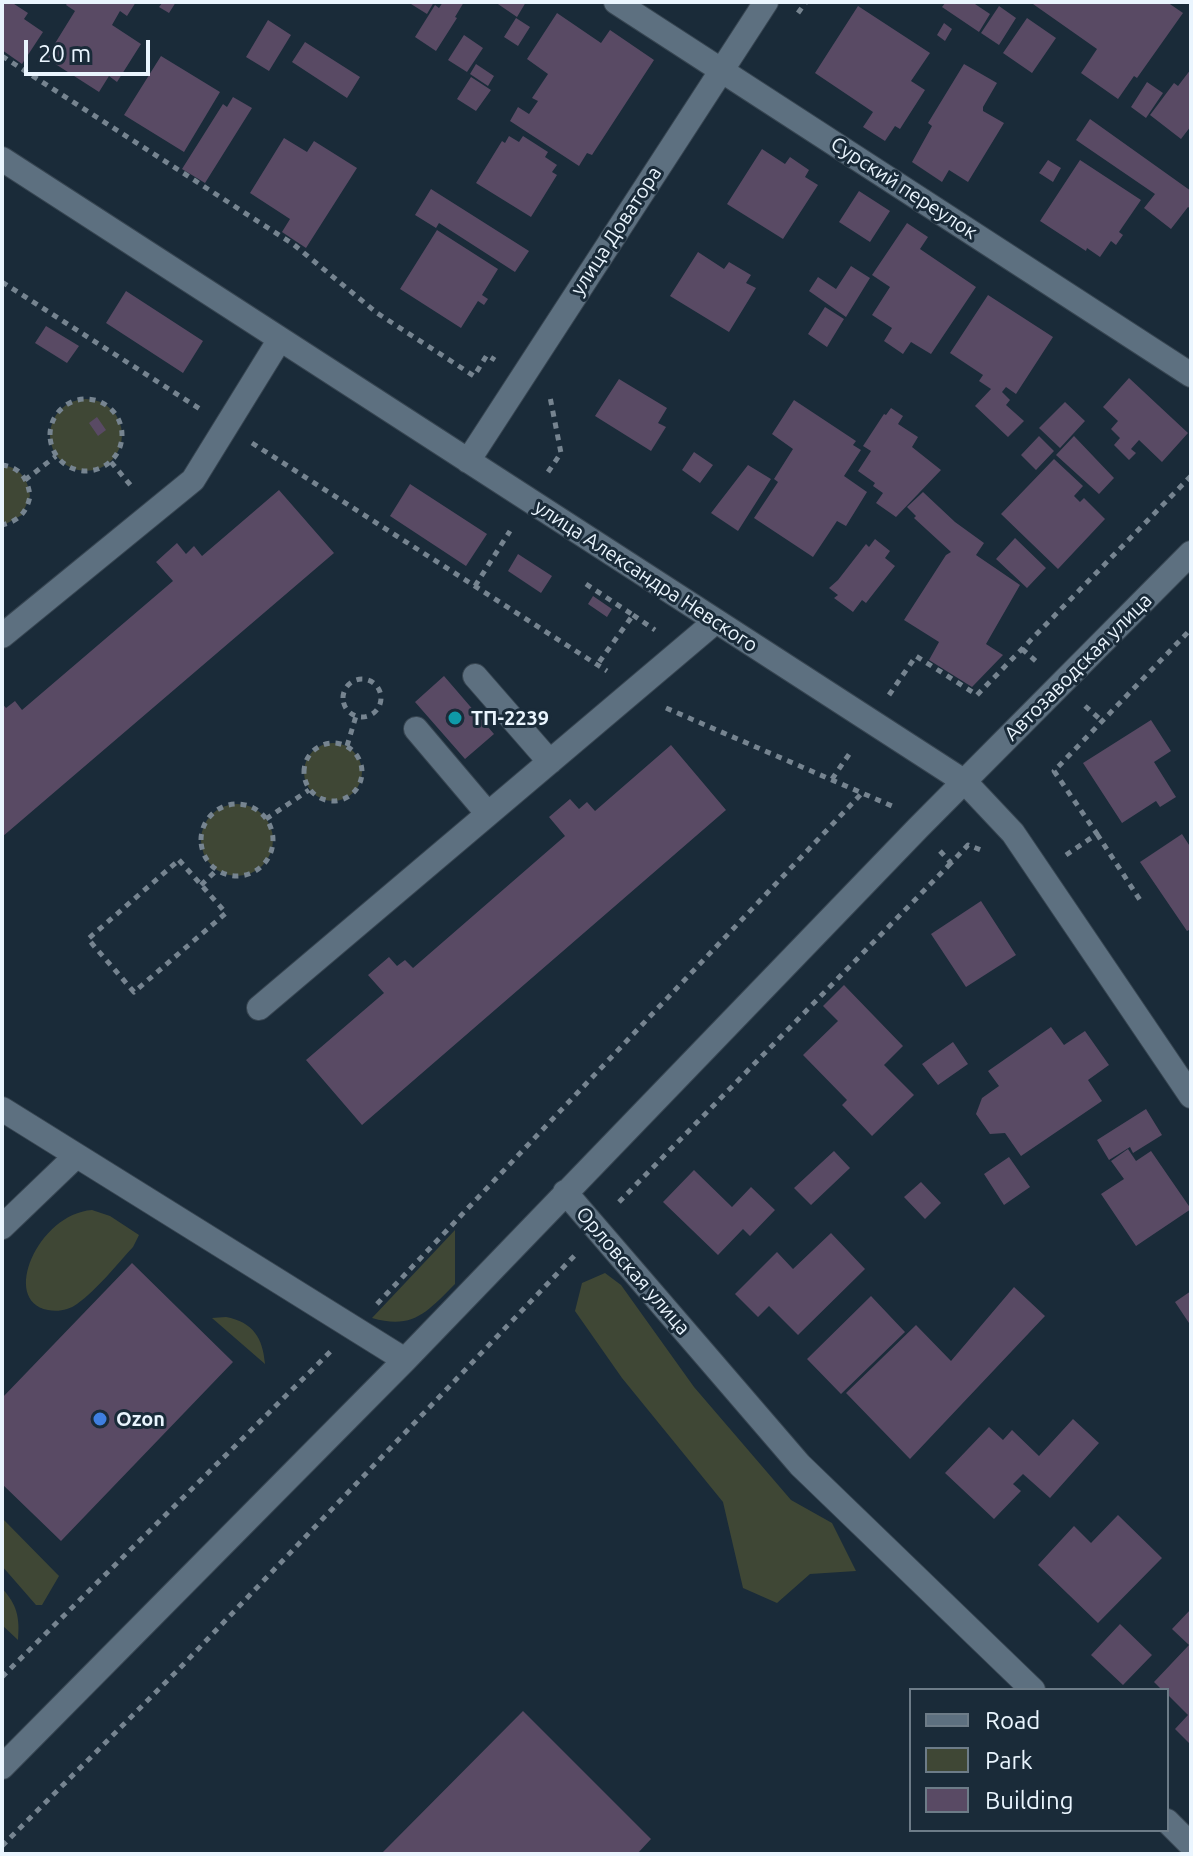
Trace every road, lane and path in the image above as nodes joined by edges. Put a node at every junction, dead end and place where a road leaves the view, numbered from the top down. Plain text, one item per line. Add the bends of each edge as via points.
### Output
1 (616, 2) edge
2 (766, 2) edge
3 (2, 56) edge
4 (720, 70) junction
5 (2, 159) edge
6 (2, 282) edge
7 (280, 339) junction
8 (487, 355) dead end
9 (1191, 375) edge
10 (550, 395) dead end
11 (225, 426) junction
12 (56, 456) junction
13 (468, 461) junction
14 (2, 465) edge
15 (548, 472) dead end
16 (1191, 476) edge
17 (25, 480) junction
18 (2, 525) edge
19 (510, 531) dead end
20 (1191, 553) edge
21 (586, 584) dead end
22 (475, 586) junction
23 (633, 615) junction
24 (716, 621) junction
25 (1191, 629) edge
26 (655, 630) dead end
27 (2, 636) edge
28 (597, 665) junction
29 (475, 676) dead end
30 (636, 689) junction
31 (356, 716) junction
32 (871, 721) junction
33 (416, 729) dead end
34 (347, 746) junction
35 (550, 762) junction
36 (832, 779) junction
37 (965, 782) junction
38 (309, 790) junction
39 (863, 792) junction
40 (488, 814) junction
41 (266, 819) junction
42 (918, 828) junction
43 (1097, 834) junction
44 (992, 853) dead end
45 (951, 863) junction
46 (217, 870) junction
47 (1040, 872) junction
48 (201, 885) junction
49 (1140, 900) dead end
50 (259, 1008) dead end
51 (1191, 1096) edge
52 (2, 1109) edge
53 (76, 1156) junction
54 (565, 1192) junction
55 (2, 1227) edge
56 (597, 1229) junction
57 (354, 1328) junction
58 (405, 1360) junction
59 (2, 1677) edge
60 (1031, 1688) edge
61 (2, 1767) edge
62 (1169, 1823) edge
63 (1191, 1845) edge
64 (2, 1846) edge

1 - 4 street, Сурский переулок
2 - 4 street, улица Доватора
3 - 8 path via 293,244 377,313 474,376
4 - 9 street, Сурский переулок
4 - 13 street, улица Доватора
5 - 7 street, улица Александра Невского
6 - 11 path
7 - 11 street
7 - 13 street, улица Александра Невского
10 - 15 path via 561,453
11 - 22 path
11 - 27 street via 193,480
12 - 12 path via 74,469 99,470 117,454 120,421 104,404 71,402 50,430
12 - 17 path
13 - 24 street, улица Александра Невского
14 - 17 path via 17,470
16 - 32 path via 977,695 916,656
17 - 18 path via 28,506
19 - 22 path
20 - 37 street, Автозаводская улица
21 - 23 path
22 - 28 path
23 - 26 path
23 - 28 path
24 - 30 street
24 - 32 street, улица Александра Невского
25 - 43 path via 1054,771
28 - 30 path
29 - 35 street
30 - 35 street
30 - 36 path via 663,707
31 - 31 path via 371,714 379,705 380,694 368,680 355,680 343,695
31 - 34 path
32 - 36 path
32 - 37 street, улица Александра Невского
33 - 40 street
34 - 38 path via 327,744 310,754 304,772
34 - 38 path via 362,769 352,795 335,802
35 - 40 street
36 - 39 path
37 - 42 street, Орловская улица
37 - 47 street, улица Александра Невского via 1013,833
38 - 41 path
39 - 42 path via 898,809
39 - 57 path
40 - 50 street
41 - 46 path via 273,847 261,867 240,876
41 - 46 path via 241,805 218,809 209,817 203,851
42 - 45 path
42 - 54 street, Орловская улица
43 - 47 path
43 - 49 path
44 - 45 path via 968,845
45 - 56 path
46 - 48 path
47 - 51 street, улица Александра Невского
48 - 48 path via 179,860 88,939 134,992 226,913
52 - 53 street
53 - 55 street
53 - 57 street
54 - 56 street, Орловская улица
54 - 58 street
56 - 60 street, Орловская улица via 800,1465
56 - 64 path via 179,1669
57 - 58 street
57 - 59 path
58 - 61 street
62 - 63 street

